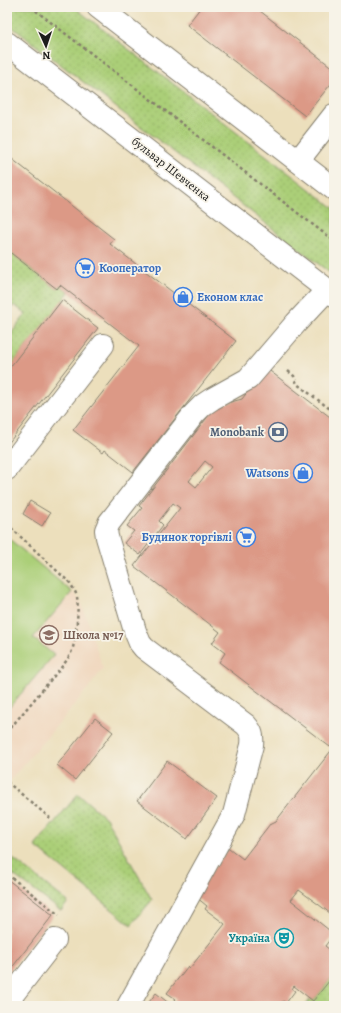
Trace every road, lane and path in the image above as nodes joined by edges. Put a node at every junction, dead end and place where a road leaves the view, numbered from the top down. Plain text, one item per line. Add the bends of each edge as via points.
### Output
1 (32, 7) edge
2 (98, 7) edge
3 (7, 43) edge
4 (334, 115) edge
5 (298, 161) junction
6 (334, 189) edge
7 (334, 241) edge
8 (330, 292) edge
9 (103, 345) dead end
10 (269, 356) junction
11 (334, 412) edge
12 (7, 469) edge
13 (7, 524) edge
14 (7, 732) edge
15 (7, 782) edge
16 (50, 818) dead end
17 (7, 874) edge
18 (55, 940) joint
19 (7, 1002) edge
20 (128, 1006) edge

1 - 7 path
2 - 5 main road
3 - 8 main road, бульвар Шевченка
4 - 5 main road
5 - 6 main road
8 - 10 main road via 296,323
9 - 12 main road
10 - 11 path via 292,374 297,384
10 - 20 main road via 248,379 202,405 106,530 140,643 246,725 253,740 234,814
13 - 14 path via 70,583 77,596 78,605 72,652
15 - 16 path
17 - 18 path via 63,918 66,923
18 - 19 main road

